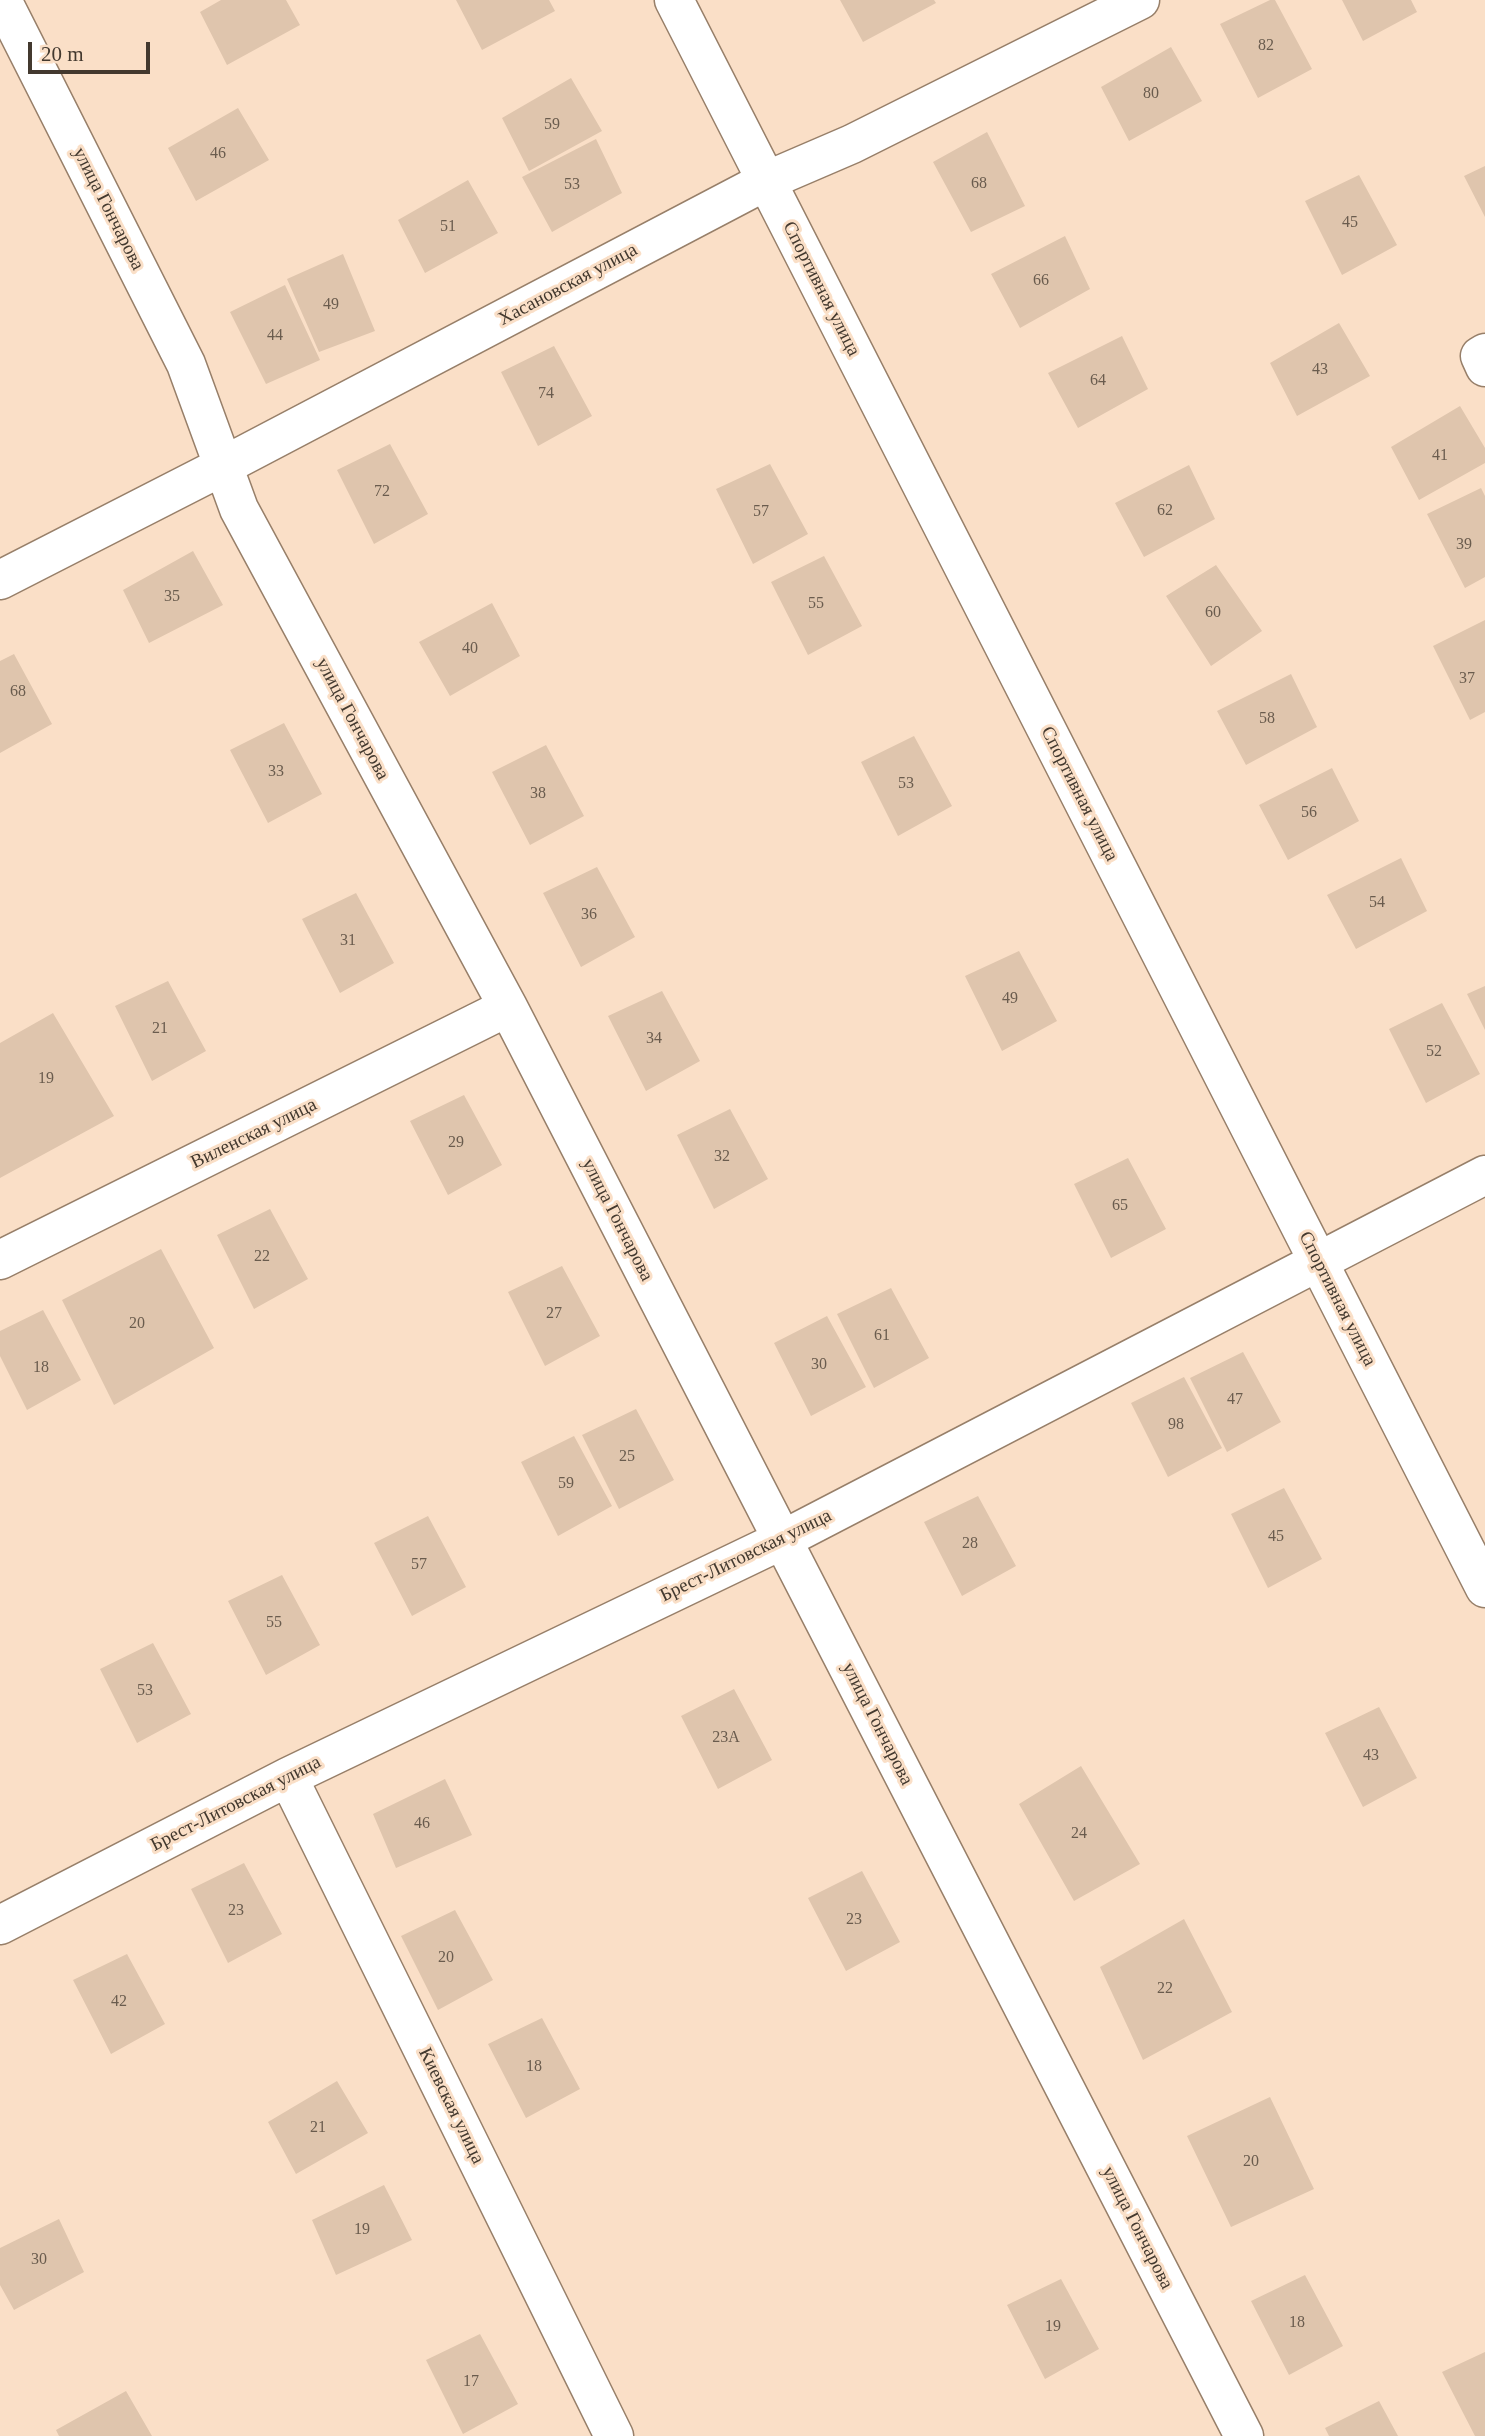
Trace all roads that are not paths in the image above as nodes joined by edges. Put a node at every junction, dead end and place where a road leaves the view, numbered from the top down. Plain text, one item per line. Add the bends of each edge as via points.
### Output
1 (2, 0) edge
2 (674, 0) edge
3 (1140, 0) edge
4 (766, 181) junction
5 (1485, 353) edge
6 (1485, 367) edge
7 (225, 465) junction
8 (0, 580) edge
9 (508, 1007) junction
10 (1485, 1175) edge
11 (0, 1260) edge
12 (1318, 1261) junction
13 (782, 1540) junction
14 (1485, 1588) edge
15 (288, 1777) junction
16 (0, 1925) edge
17 (614, 2436) edge
18 (1244, 2436) edge

1 - 7 street, улица Гончарова via 186,364
2 - 4 street, Спортивная улица
3 - 4 street, Хасановская улица via 852,144
4 - 7 street, Хасановская улица
4 - 12 street, Спортивная улица
5 - 6 street via 1480,356
7 - 8 street, Хасановская улица
7 - 9 street, улица Гончарова via 239,509
9 - 11 street, Виленская улица
9 - 13 street, улица Гончарова
10 - 12 street, Брест-Литовская улица
12 - 13 street, Брест-Литовская улица
12 - 14 street, Спортивная улица
13 - 15 street, Брест-Литовская улица
13 - 18 street, улица Гончарова
15 - 16 street, Брест-Литовская улица
15 - 17 street, Киевская улица

